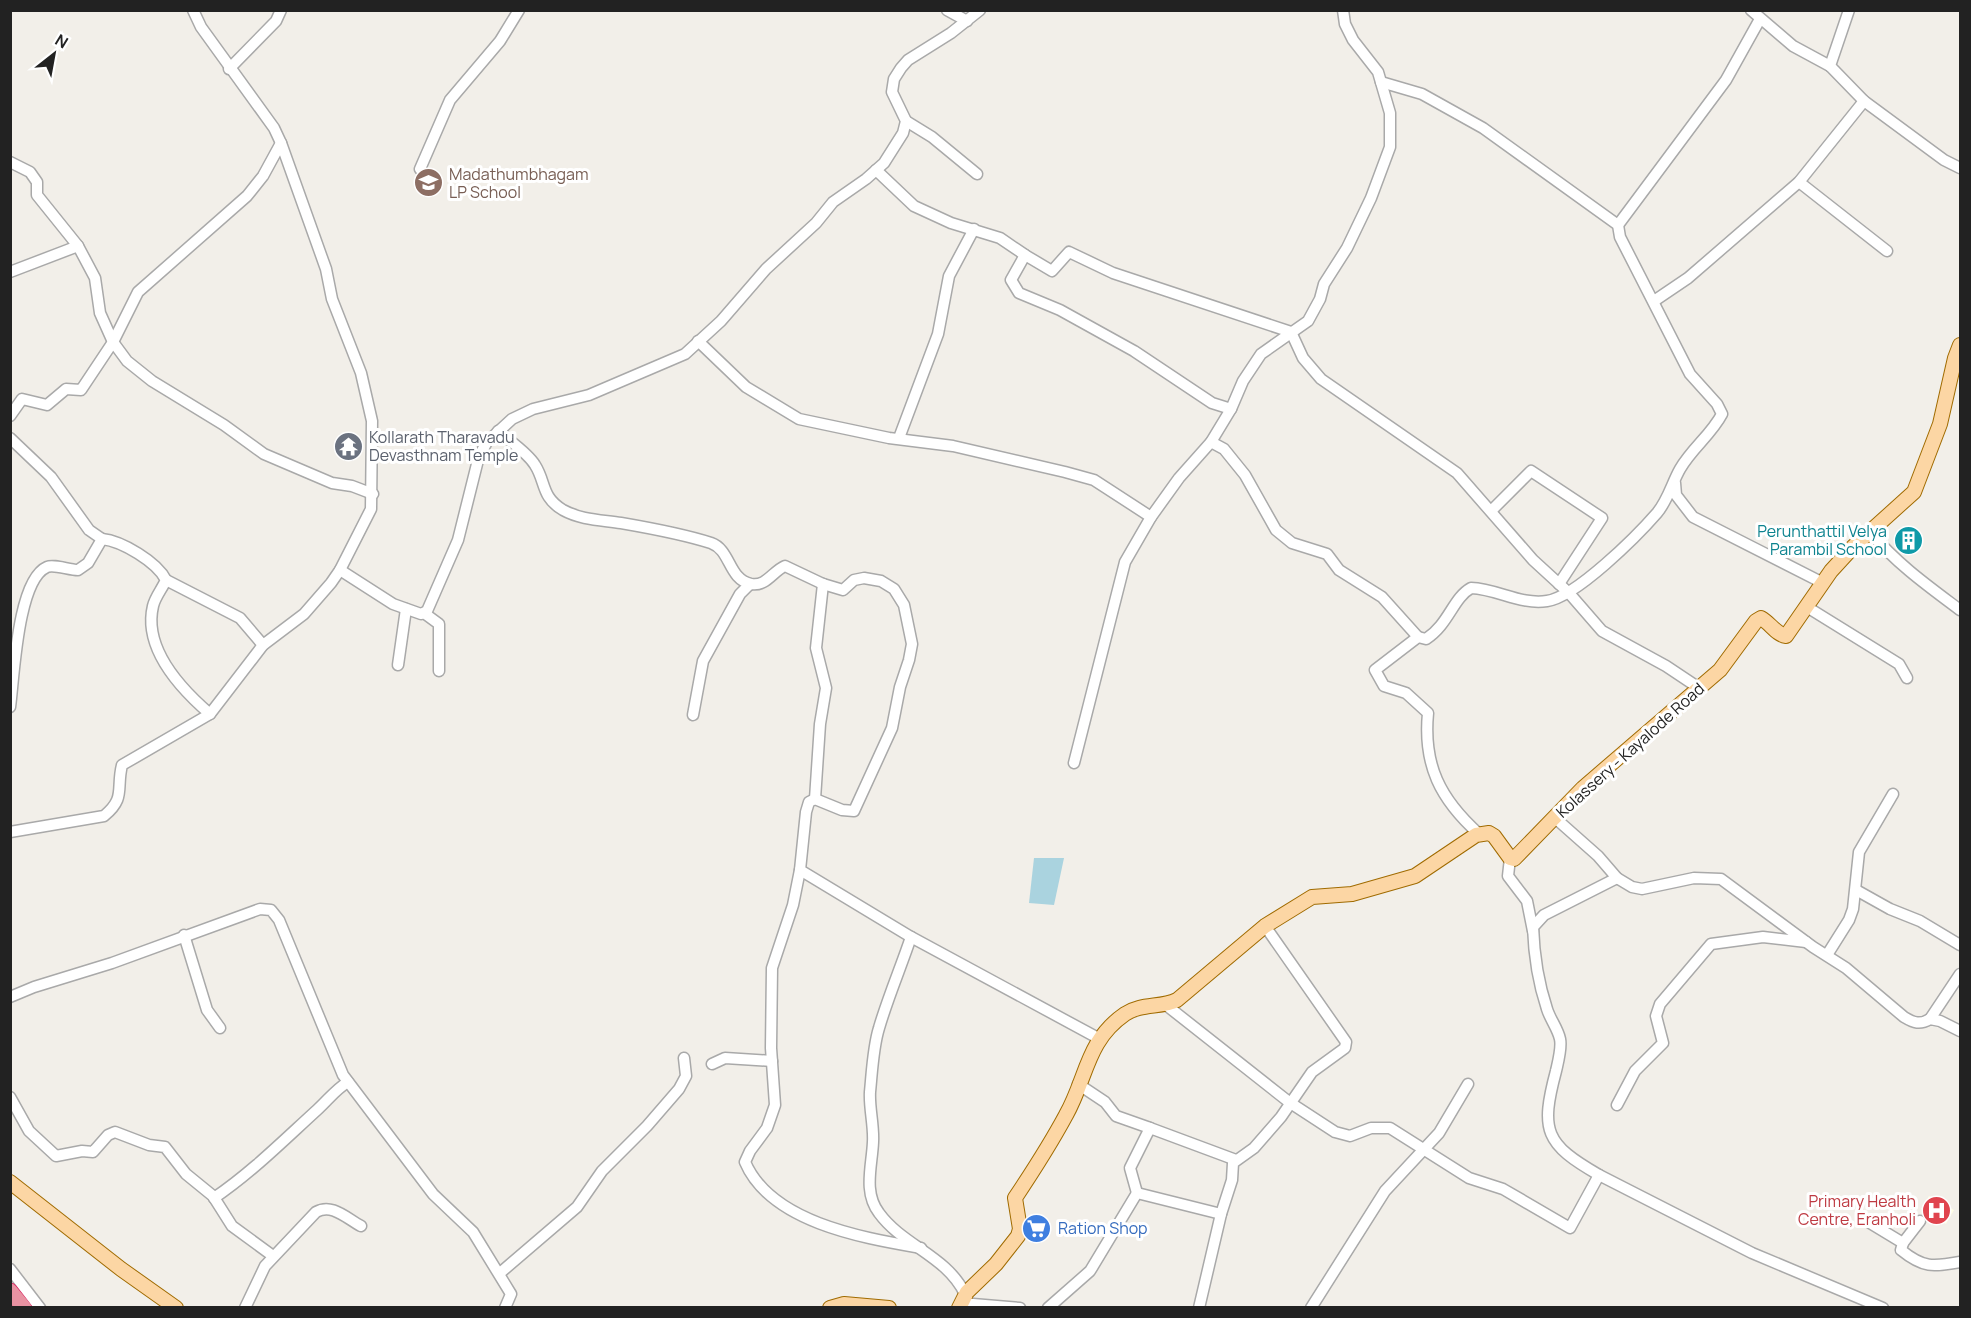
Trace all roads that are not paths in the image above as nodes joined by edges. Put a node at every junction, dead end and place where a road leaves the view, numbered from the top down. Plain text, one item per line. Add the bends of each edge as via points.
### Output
1 (193, 10) edge
2 (281, 10) edge
3 (519, 10) edge
4 (947, 10) edge
5 (980, 10) edge
6 (1343, 10) edge
7 (1751, 10) edge
8 (1849, 10) edge
9 (1760, 19) junction
10 (967, 21) junction
11 (1830, 66) junction
12 (229, 69) junction
13 (1381, 82) junction
14 (1864, 101) junction
15 (906, 121) junction
16 (281, 142) junction
17 (10, 162) edge
18 (1960, 168) edge
19 (420, 169) dead end
20 (876, 170) junction
21 (977, 174) dead end
22 (1798, 182) junction
23 (1618, 225) junction
24 (974, 229) junction
25 (78, 246) junction
26 (1887, 251) dead end
27 (1025, 255) junction
28 (10, 272) edge
29 (1654, 302) junction
30 (1291, 332) junction
31 (698, 341) junction
32 (113, 342) junction
33 (1960, 345) edge
34 (1231, 409) junction
35 (10, 416) edge
36 (498, 431) junction
37 (10, 438) edge
38 (899, 438) junction
39 (1211, 442) junction
40 (1675, 483) junction
41 (373, 494) junction
42 (1491, 511) junction
43 (1151, 517) junction
44 (1871, 533) junction
45 (102, 539) junction
46 (340, 570) junction
47 (166, 580) junction
48 (1823, 583) junction
49 (750, 584) junction
50 (823, 584) junction
51 (1559, 584) junction
52 (1569, 593) junction
53 (1806, 607) junction
54 (406, 609) junction
55 (1960, 610) edge
56 (424, 614) junction
57 (1418, 637) junction
58 (262, 645) junction
59 (398, 665) dead end
60 (439, 671) dead end
61 (1906, 678) dead end
62 (1699, 688) junction
63 (10, 707) edge
64 (210, 714) junction
65 (693, 715) dead end
66 (1074, 763) dead end
67 (1893, 794) dead end
68 (815, 799) junction
69 (1554, 818) junction
70 (10, 832) edge
71 (1479, 834) junction
72 (1510, 858) junction
73 (800, 870) junction
74 (1617, 878) junction
75 (1856, 890) junction
76 (1265, 926) junction
77 (1533, 931) junction
78 (184, 935) junction
79 (911, 937) junction
80 (1806, 942) junction
81 (1960, 945) edge
82 (1827, 955) junction
83 (1960, 974) edge
84 (10, 996) edge
85 (1166, 1005) junction
86 (1930, 1019) junction
87 (219, 1029) dead end
88 (1960, 1031) edge
89 (1098, 1038) junction
90 (684, 1058) dead end
91 (772, 1061) junction
92 (712, 1064) dead end
93 (348, 1082) junction
94 (1078, 1084) junction
95 (1467, 1084) dead end
96 (10, 1097) edge
97 (1289, 1102) junction
98 (1617, 1105) dead end
99 (1150, 1128) junction
100 (1422, 1149) junction
101 (1236, 1160) junction
102 (1599, 1175) junction
103 (10, 1182) edge
104 (1137, 1193) junction
105 (214, 1198) junction
106 (1221, 1214) junction
107 (1920, 1221) dead end
108 (1870, 1223) dead end
109 (361, 1226) dead end
110 (1903, 1243) junction
111 (921, 1248) junction
112 (273, 1256) junction
113 (1960, 1262) edge
114 (10, 1269) edge
115 (500, 1273) junction
116 (10, 1291) edge
117 (962, 1302) edge
118 (24, 1308) edge
119 (40, 1308) edge
120 (176, 1308) edge
121 (245, 1308) edge
122 (505, 1308) edge
123 (830, 1308) edge
124 (889, 1308) edge
125 (1020, 1308) edge
126 (1048, 1308) edge
127 (1199, 1308) edge
128 (1311, 1308) edge
129 (1883, 1308) edge

1 - 12 street
2 - 12 street via 276,21
3 - 19 street via 500,40 450,100
4 - 10 street
5 - 10 street
6 - 13 street via 1353,40 1378,72
7 - 9 street
8 - 11 street
9 - 11 street via 1793,46
9 - 23 street via 1726,80
10 - 15 street via 908,60 898,74 892,92
11 - 14 street
12 - 16 street
13 - 23 street via 1422,94 1483,128
13 - 30 street via 1390,113 1390,147 1371,198 1324,284 1320,299 1308,321
14 - 18 street
14 - 22 street
15 - 20 street via 903,133
15 - 21 street
16 - 32 street via 247,196 138,292
16 - 41 street via 326,269 332,299 361,373 372,421
17 - 25 street via 30,172 37,182 37,195
20 - 24 street via 914,206
20 - 31 street via 833,202
22 - 26 street
22 - 29 street via 1688,278
23 - 29 street via 1620,237
24 - 27 street via 1000,238
24 - 38 street via 949,276 938,334
25 - 28 street
25 - 32 street via 95,278 100,313
27 - 30 street via 1052,271 1069,252 1113,273
27 - 34 street via 1011,280 1019,293 1060,310 1144,357 1212,403
29 - 40 street via 1690,374 1722,414 1714,430 1680,469
30 - 34 street via 1261,354
30 - 42 street via 1303,357 1321,379 1456,473
31 - 36 street via 685,354 648,371 589,395 533,409
31 - 38 street via 746,387 799,419
32 - 35 street via 81,390 66,389 47,405 22,399
32 - 41 street via 127,361 152,381 264,454 332,483
33 - 44 main road, Kolassery - Kayalode Road via 1940,424 1914,492
34 - 39 street
36 - 49 street via 535,465 542,489 562,510 583,518 624,523 710,543 723,551 736,576
36 - 56 street via 479,456 459,540
37 - 45 street via 51,477 89,530
38 - 43 street via 953,446 1094,480
39 - 43 street
39 - 57 street via 1224,448 1245,475 1276,530 1292,543 1327,554 1339,570 1382,597
40 - 48 street via 1676,495 1693,517
40 - 52 street via 1658,512
41 - 46 street via 371,509
42 - 51 street
42 - 51 street via 1531,471 1602,518
43 - 66 street via 1125,562
44 - 48 main road, Kolassery - Kayalode Road via 1853,547
44 - 55 street via 1915,577
45 - 47 street via 139,556
45 - 63 street via 88,563 78,570 49,566 34,582 18,630
46 - 54 street
46 - 58 street via 304,614
47 - 58 street via 240,618
47 - 64 street via 153,604 154,638 165,664
48 - 53 main road, Kolassery - Kayalode Road
49 - 50 street via 759,584 785,566
49 - 65 street via 740,594 704,661
50 - 68 street via 816,648 826,688
50 - 68 street via 843,591 854,580 881,580 894,589 904,605 912,644 892,728 854,811
51 - 52 street
52 - 57 street via 1550,601 1527,602 1471,588 1443,627 1426,639
52 - 62 street via 1602,631
53 - 61 street via 1899,664
53 - 62 main road, Kolassery - Kayalode Road via 1786,636 1767,621 1756,621 1720,670
54 - 56 street
54 - 59 street
56 - 60 street via 439,624
57 - 71 street via 1375,670 1384,686 1406,693 1428,713 1425,740 1434,778
58 - 64 street
62 - 69 main road, Kolassery - Kayalode Road
64 - 70 street via 122,765 121,795 104,816
67 - 75 street via 1859,852
68 - 73 street via 806,807
69 - 72 main road, Kolassery - Kayalode Road via 1514,859
69 - 74 street
71 - 72 main road via 1494,836
71 - 76 main road via 1415,876 1352,894 1312,897
72 - 77 street via 1508,876 1527,901
73 - 79 street
73 - 91 street via 794,905 772,968
74 - 77 street via 1544,915
74 - 80 street via 1642,889 1694,878 1721,879
75 - 81 street
75 - 82 street via 1849,920
76 - 85 main road via 1178,1000
76 - 97 street via 1346,1042 1344,1048 1312,1072
77 - 102 street via 1538,983 1561,1040 1546,1108 1548,1127 1554,1142 1573,1160
78 - 84 street
78 - 87 street via 207,1010
78 - 93 street via 260,909 271,910 279,920
79 - 89 street
79 - 111 street via 878,1029 870,1093 873,1140 868,1171 878,1212
80 - 82 street
80 - 98 street via 1763,937 1711,945 1660,1004 1656,1017 1663,1043 1635,1071
82 - 86 street via 1904,1017 1922,1023
83 - 86 street
85 - 89 main road via 1148,1005 1126,1013
85 - 97 street
86 - 88 street
89 - 94 main road
90 - 115 street via 686,1076 654,1119 602,1171 578,1207
91 - 92 street via 725,1058
91 - 111 street via 775,1105 767,1128 745,1162 752,1177 796,1212 825,1225
93 - 105 street
93 - 115 street via 433,1194 474,1233
94 - 99 street via 1105,1102 1116,1116
94 - 117 main road via 1068,1113 1015,1198 1018,1236
95 - 100 street via 1439,1133
96 - 105 street via 29,1131 56,1156 93,1152 108,1135 127,1134 149,1145 165,1147 186,1174
97 - 100 street via 1335,1132 1350,1136 1371,1128 1390,1128
97 - 101 street via 1254,1148
99 - 101 street
99 - 104 street via 1130,1168
100 - 102 street via 1469,1178 1503,1189 1570,1228
100 - 128 street via 1385,1191
101 - 106 street
102 - 129 street via 1752,1253
103 - 120 main road
104 - 106 street
104 - 126 street via 1090,1271
105 - 112 street via 232,1226
106 - 127 street
107 - 110 street
108 - 110 street
109 - 112 street via 324,1208
110 - 113 street via 1901,1250 1922,1265
111 - 117 street via 949,1272
112 - 121 street via 257,1279
114 - 119 street
115 - 122 street via 511,1294
116 - 118 highway
117 - 125 street
123 - 124 main road via 844,1304

